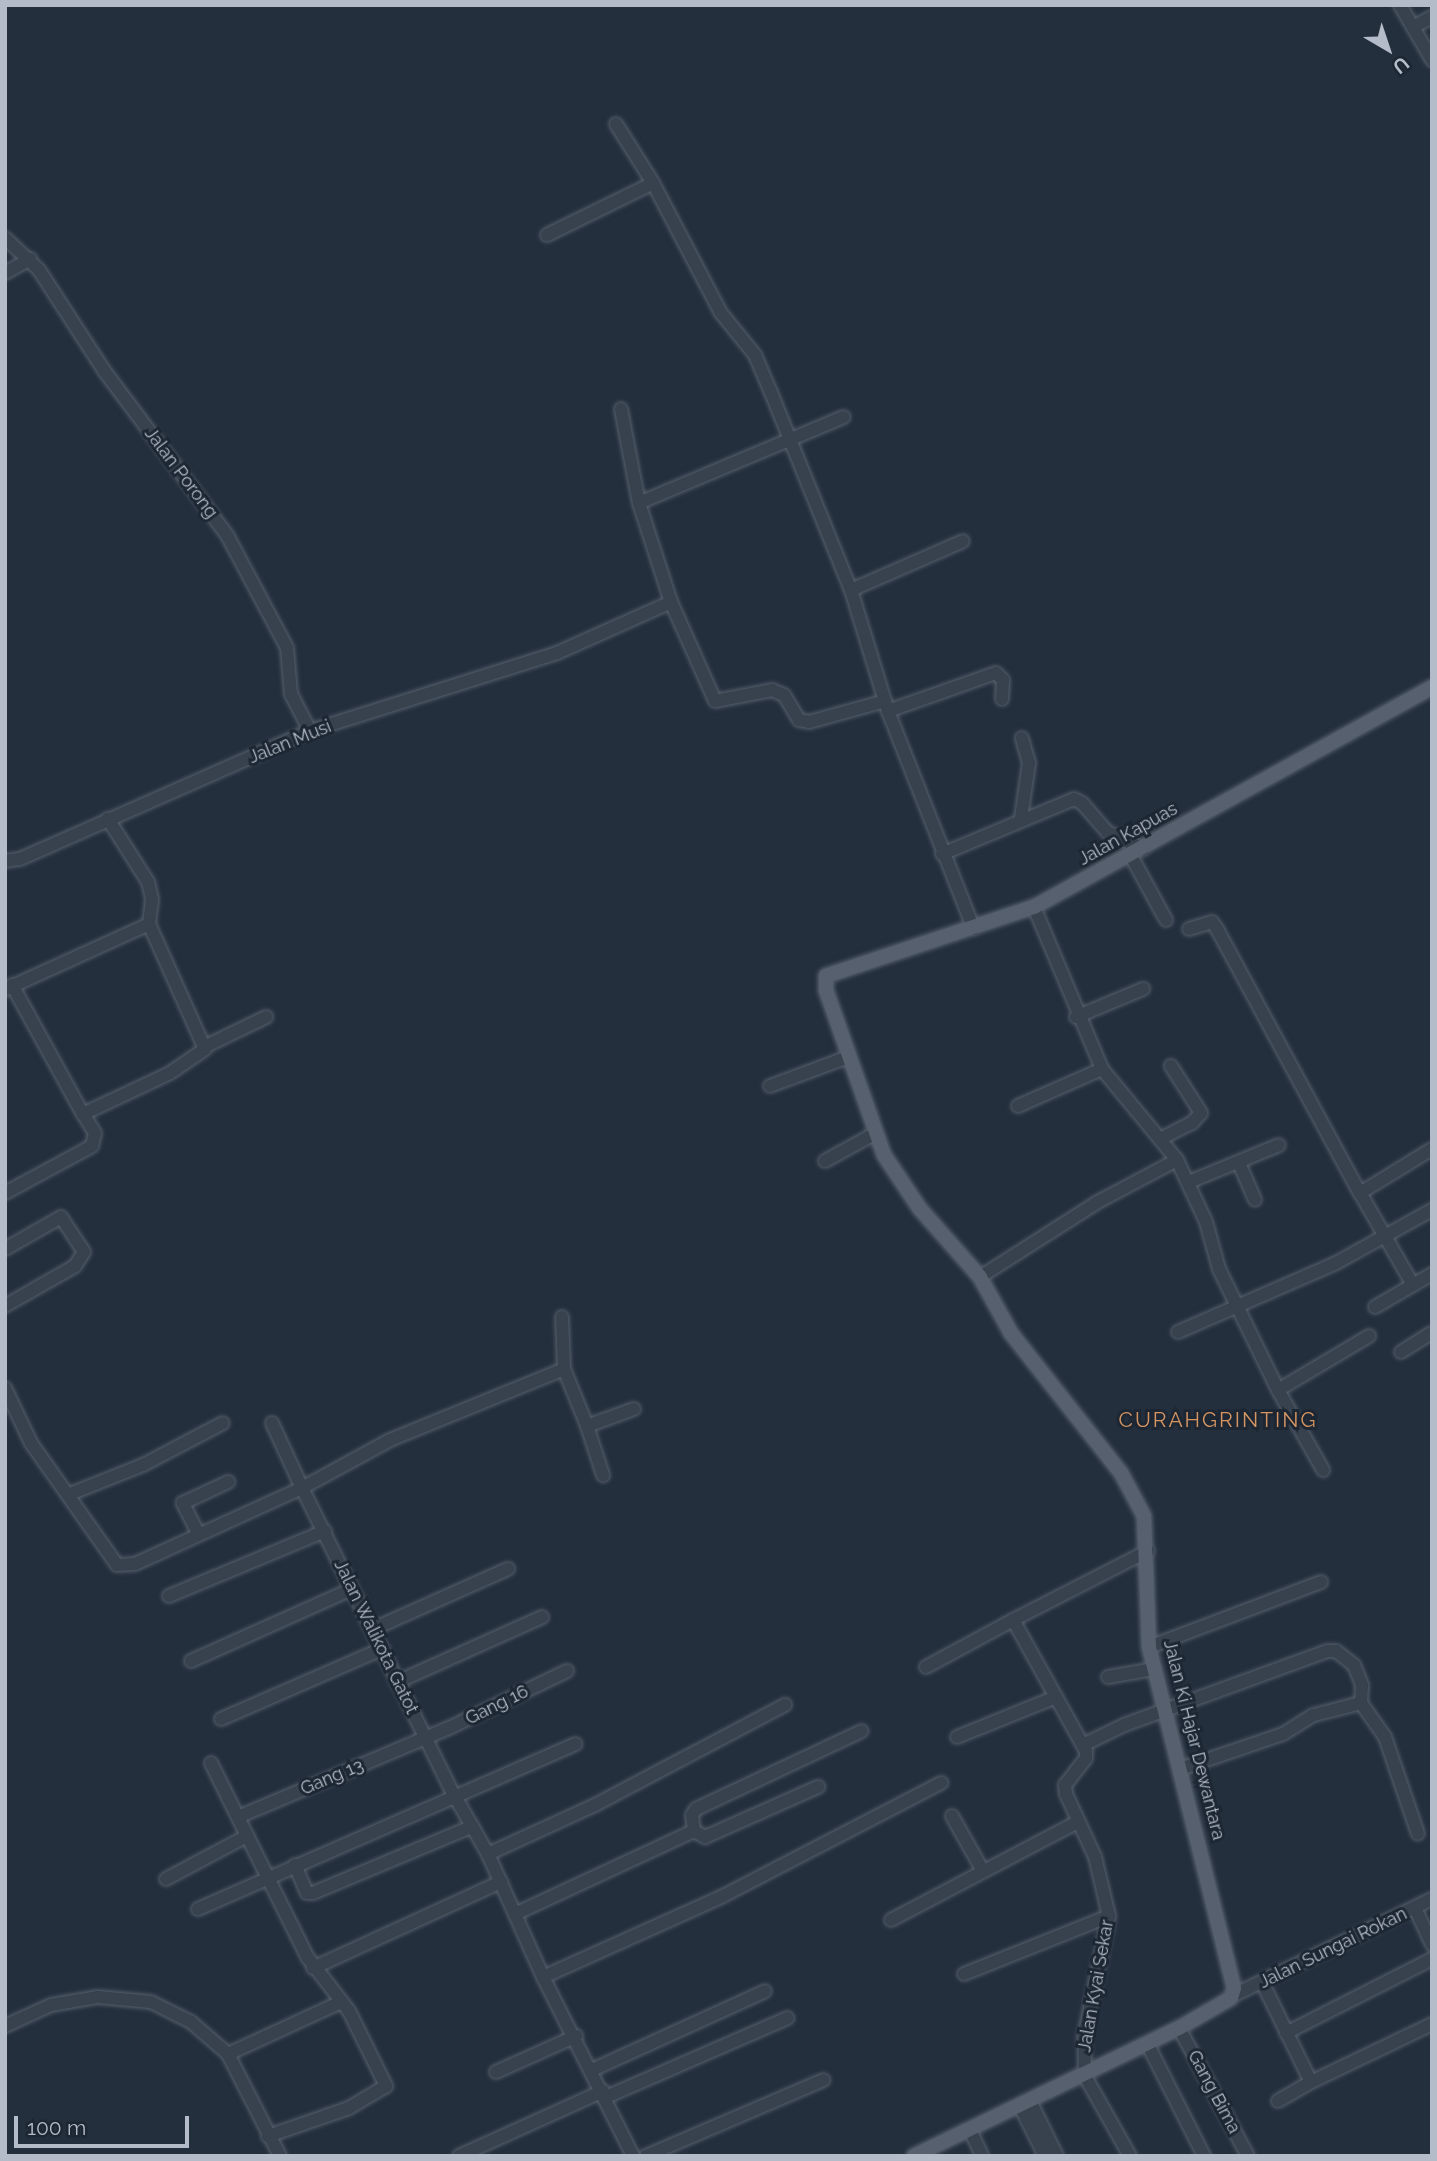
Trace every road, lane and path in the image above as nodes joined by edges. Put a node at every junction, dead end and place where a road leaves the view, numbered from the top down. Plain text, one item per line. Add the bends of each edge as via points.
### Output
1 (1401, 5) edge
2 (1432, 17) edge
3 (1413, 27) junction
4 (1432, 60) edge
5 (616, 124) dead end
6 (653, 183) junction
7 (547, 234) dead end
8 (5, 238) edge
9 (30, 259) junction
10 (5, 273) edge
11 (621, 409) dead end
12 (844, 417) dead end
13 (791, 440) junction
14 (639, 503) junction
15 (963, 541) dead end
16 (850, 590) junction
17 (671, 602) junction
18 (1432, 687) edge
19 (1002, 699) dead end
20 (886, 706) junction
21 (310, 731) junction
22 (1021, 738) dead end
23 (1021, 818) junction
24 (108, 819) junction
25 (1134, 849) junction
26 (942, 854) junction
27 (5, 862) edge
28 (1034, 907) junction
29 (1166, 920) dead end
30 (149, 924) junction
31 (972, 924) junction
32 (1189, 929) dead end
33 (826, 976) joint
34 (8, 987) edge
35 (1143, 989) dead end
36 (266, 1017) dead end
37 (1076, 1017) junction
38 (205, 1046) junction
39 (848, 1057) junction
40 (1171, 1066) dead end
41 (1102, 1069) junction
42 (770, 1086) dead end
43 (1018, 1106) dead end
44 (83, 1114) junction
45 (876, 1133) junction
46 (1160, 1139) junction
47 (1279, 1146) dead end
48 (1432, 1149) edge
49 (1177, 1160) junction
50 (825, 1161) dead end
51 (1239, 1163) junction
52 (1189, 1182) junction
53 (5, 1193) edge
54 (1360, 1193) junction
55 (1255, 1200) dead end
56 (1432, 1210) edge
57 (1386, 1238) junction
58 (5, 1250) edge
59 (1432, 1274) edge
60 (980, 1277) junction
61 (1413, 1285) junction
62 (1236, 1303) junction
63 (5, 1306) edge
64 (1375, 1307) dead end
65 (562, 1317) dead end
66 (1178, 1332) dead end
67 (1432, 1333) edge
68 (1369, 1336) dead end
69 (1401, 1352) dead end
70 (564, 1369) junction
71 (5, 1388) edge
72 (1278, 1390) junction
73 (634, 1409) dead end
74 (223, 1423) dead end
75 (272, 1423) dead end
76 (587, 1426) junction
77 (1323, 1470) dead end
78 (603, 1475) dead end
79 (228, 1482) dead end
80 (302, 1488) junction
81 (70, 1494) junction
82 (325, 1531) junction
83 (198, 1533) junction
84 (1148, 1551) junction
85 (508, 1569) dead end
86 (1321, 1582) dead end
87 (352, 1589) junction
88 (169, 1596) dead end
89 (542, 1617) dead end
90 (1013, 1620) junction
91 (373, 1629) junction
92 (1149, 1647) junction
93 (382, 1648) junction
94 (191, 1661) dead end
95 (926, 1667) dead end
96 (1153, 1669) junction
97 (567, 1671) dead end
98 (1108, 1677) dead end
99 (397, 1682) junction
100 (1056, 1696) junction
101 (1361, 1703) junction
102 (785, 1705) dead end
103 (1163, 1712) junction
104 (221, 1719) dead end
105 (862, 1731) dead end
106 (426, 1737) junction
107 (957, 1737) dead end
108 (575, 1744) dead end
109 (1083, 1745) junction
110 (211, 1763) dead end
111 (1180, 1769) junction
112 (940, 1783) dead end
113 (818, 1787) dead end
114 (453, 1794) junction
115 (952, 1816) dead end
116 (238, 1817) junction
117 (1078, 1822) junction
118 (472, 1826) junction
119 (694, 1831) junction
120 (1418, 1834) dead end
121 (247, 1836) junction
122 (488, 1854) junction
123 (295, 1865) junction
124 (983, 1871) junction
125 (269, 1878) junction
126 (166, 1879) dead end
127 (501, 1882) junction
128 (1432, 1899) edge
129 (1415, 1908) junction
130 (198, 1909) dead end
131 (514, 1914) junction
132 (1110, 1916) junction
133 (891, 1920) dead end
134 (1432, 1944) edge
135 (1432, 1959) edge
136 (313, 1968) junction
137 (964, 1975) dead end
138 (543, 1978) junction
139 (1262, 1982) junction
140 (765, 1991) dead end
141 (1234, 1995) junction
142 (339, 2003) junction
143 (788, 2018) dead end
144 (1432, 2024) edge
145 (5, 2026) edge
146 (1180, 2028) junction
147 (1286, 2033) junction
148 (576, 2036) junction
149 (1147, 2043) junction
150 (228, 2054) junction
151 (592, 2070) junction
152 (496, 2072) dead end
153 (1085, 2076) junction
154 (823, 2080) dead end
155 (1311, 2082) junction
156 (604, 2094) junction
157 (1278, 2101) dead end
158 (1026, 2105) junction
159 (971, 2132) junction
160 (268, 2136) junction
161 (936, 2152) edge
162 (629, 2155) edge
163 (280, 2156) edge
164 (459, 2156) edge
165 (646, 2156) edge
166 (914, 2156) edge
167 (982, 2156) edge
168 (1045, 2156) edge
169 (1057, 2156) edge
170 (1130, 2156) edge
171 (1204, 2156) edge
172 (1248, 2156) edge

1 - 3 street
2 - 3 street
3 - 4 street
5 - 6 street
6 - 7 street
6 - 13 street via 721,313 755,355
8 - 9 street, Jalan Porong
9 - 10 street
9 - 21 street, Jalan Porong via 105,372 210,510 251,575 287,648 291,694
11 - 14 street
12 - 13 street
13 - 14 street
13 - 16 street
14 - 17 street
15 - 16 street
16 - 20 street
17 - 20 street via 715,701 772,690 784,695 799,720 808,722
17 - 21 street, Jalan Musi via 557,653
18 - 25 main road, Jalan Kapuas
19 - 20 street via 1003,680 996,673
20 - 26 street
21 - 24 street, Jalan Musi
22 - 23 street via 1029,763
23 - 25 street via 1074,799 1107,832
23 - 26 street
24 - 27 street, Jalan Musi
24 - 30 street via 148,882 152,898
25 - 28 main road, Jalan Kapuas
25 - 29 street
26 - 31 street
28 - 31 main road, Jalan Kapuas
28 - 37 street
30 - 34 street
30 - 38 street
31 - 33 main road, Jalan Kapuas
32 - 54 street via 1212,922 1217,929
33 - 39 main road, Jalan Ki Hajar Dewantara via 826,990
34 - 44 street
35 - 37 street
36 - 38 street
37 - 41 street
38 - 44 street via 170,1073
39 - 42 street
39 - 45 main road, Jalan Ki Hajar Dewantara
40 - 46 street via 1201,1113 1192,1123
41 - 43 street
41 - 46 street
44 - 53 street via 95,1133 92,1146
45 - 50 street
45 - 60 main road, Jalan Ki Hajar Dewantara via 884,1156 914,1201
46 - 49 street
47 - 51 street
48 - 54 street
49 - 52 street
49 - 60 street via 1096,1203
51 - 52 street
51 - 55 street
52 - 62 street
54 - 57 street
56 - 57 street
57 - 61 street
57 - 62 street
58 - 63 street via 61,1217 84,1252 75,1266
59 - 61 street
60 - 84 main road, Jalan Ki Hajar Dewantara via 1024,1353 1121,1473 1144,1516
61 - 64 street
62 - 66 street
62 - 72 street
65 - 70 street
67 - 69 street
68 - 72 street
70 - 76 street
70 - 80 street via 390,1440
71 - 81 street via 31,1443
72 - 77 street
73 - 76 street
74 - 81 street via 143,1465
75 - 80 street, Jalan Walikota Gatot
76 - 78 street
79 - 83 street via 183,1503
80 - 82 street, Jalan Walikota Gatot
80 - 83 street
81 - 83 street via 117,1565 135,1564
82 - 87 street, Jalan Walikota Gatot
82 - 88 street
84 - 90 street
84 - 92 main road, Jalan Ki Hajar Dewantara
85 - 91 street
86 - 92 street
87 - 91 street, Jalan Walikota Gatot
87 - 94 street
89 - 99 street
90 - 95 street
90 - 100 street
91 - 93 street, Jalan Walikota Gatot
92 - 96 main road, Jalan Ki Hajar Dewantara
93 - 99 street, Jalan Walikota Gatot
93 - 104 street
96 - 98 street
96 - 103 main road, Jalan Ki Hajar Dewantara
97 - 106 street, Gang 16
99 - 106 street, Jalan Walikota Gatot
100 - 107 street
100 - 109 street
101 - 103 street via 1362,1685 1354,1665 1336,1651 1327,1651
101 - 111 street via 1314,1715 1283,1734
101 - 120 street via 1385,1737
102 - 122 street via 595,1805
103 - 109 street
103 - 111 main road, Jalan Ki Hajar Dewantara
105 - 119 street via 696,1809
106 - 114 street, Jalan Walikota Gatot
106 - 116 street, Gang 13
108 - 114 street
109 - 117 street, Jalan Kyai Sekar via 1086,1758 1065,1785
110 - 116 street
111 - 141 main road, Jalan Ki Hajar Dewantara
112 - 138 street via 723,1896
113 - 119 street via 705,1837
114 - 118 street, Jalan Walikota Gatot
114 - 123 street
115 - 124 street
116 - 121 street
117 - 124 street
117 - 132 street, Jalan Kyai Sekar via 1095,1857
118 - 122 street, Jalan Walikota Gatot
118 - 123 street via 313,1893 307,1893
119 - 131 street
121 - 125 street
121 - 126 street
122 - 127 street, Jalan Walikota Gatot
123 - 125 street
124 - 133 street
125 - 130 street
125 - 136 street
127 - 131 street, Jalan Walikota Gatot
127 - 136 street
128 - 129 street, Jalan Sungai Rokan
129 - 134 street
129 - 139 street, Jalan Sungai Rokan
131 - 138 street, Jalan Walikota Gatot
132 - 137 street
132 - 153 street, Jalan Kyai Sekar via 1084,2038
135 - 147 street
136 - 142 street
138 - 148 street, Jalan Walikota Gatot
139 - 141 street, Jalan Sungai Rokan
139 - 147 street
140 - 151 street
141 - 146 main road
142 - 150 street
142 - 160 street via 349,2011 386,2087 349,2108
143 - 156 street
144 - 155 street
145 - 150 street via 51,2005 98,1997 151,2002 191,2022
146 - 149 main road
146 - 172 street, Gang Bima
147 - 155 street
148 - 151 street, Jalan Walikota Gatot
148 - 152 street
149 - 153 main road
149 - 171 street
150 - 160 street
151 - 156 street, Jalan Walikota Gatot
153 - 158 main road
153 - 170 street
154 - 165 street
155 - 157 street
156 - 162 street, Jalan Walikota Gatot
156 - 164 street
158 - 159 main road
158 - 168 street
158 - 169 street
159 - 161 main road
159 - 167 street
160 - 163 street
161 - 166 main road

